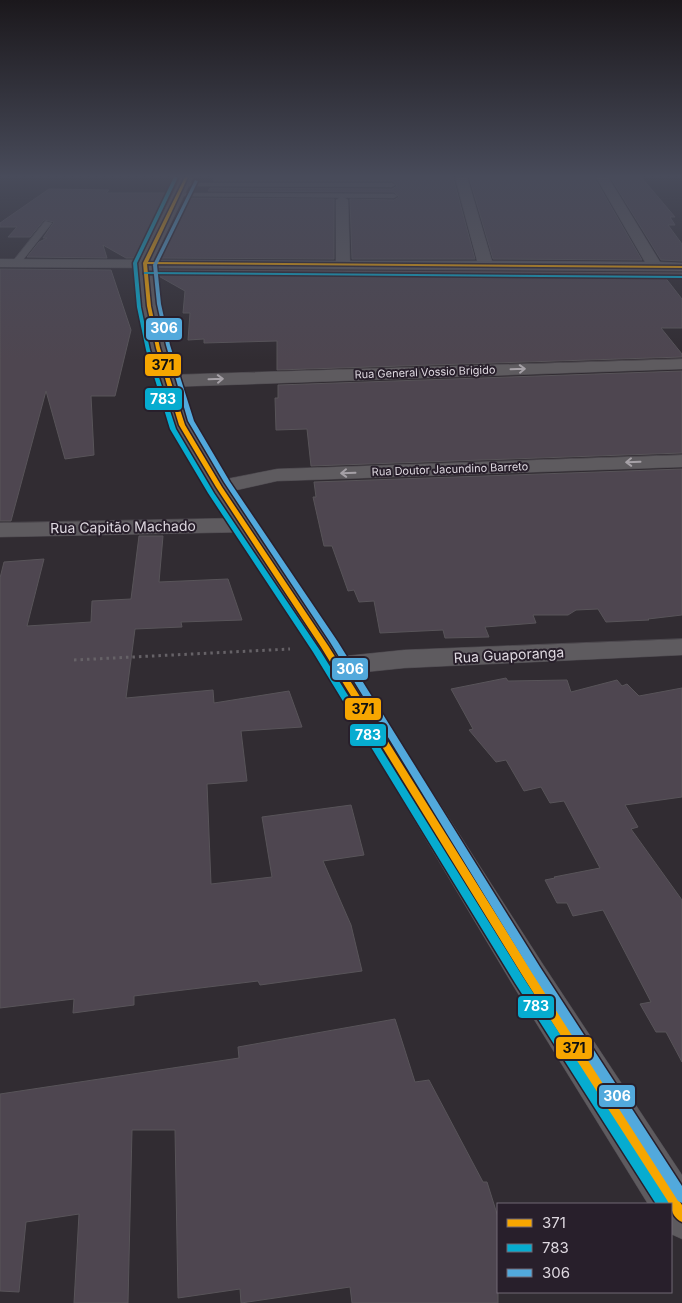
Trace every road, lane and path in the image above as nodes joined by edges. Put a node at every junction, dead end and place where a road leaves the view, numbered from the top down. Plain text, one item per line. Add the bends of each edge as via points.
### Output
1 (36, 238) edge
2 (156, 238) edge
3 (343, 238) edge
4 (478, 238) edge
5 (638, 238) edge
6 (0, 263) edge
7 (16, 263) junction
8 (144, 263) junction
9 (343, 265) junction
10 (486, 267) junction
11 (655, 267) junction
12 (682, 267) edge
13 (682, 364) edge
14 (167, 381) junction
15 (682, 460) edge
16 (219, 487) junction
17 (246, 525) junction
18 (0, 530) edge
19 (682, 647) edge
20 (331, 657) junction
21 (74, 660) dead end
22 (682, 1216) edge

1 - 7 lane
2 - 8 street
3 - 9 street
4 - 10 street
5 - 11 street
6 - 7 street
7 - 8 street
8 - 9 street
8 - 14 street via 149,306
9 - 10 street
10 - 11 street
11 - 12 street
14 -> 13 street, Rua General Vossio Brigido
14 - 16 street via 182,425
15 -> 16 street, Rua Doutor Jacundino Barreto via 277,475
16 - 17 street
17 - 18 street, Rua Capitão Machado
17 - 20 street
19 - 20 street, Rua Guaporanga via 404,659
20 - 21 path
20 - 22 street

